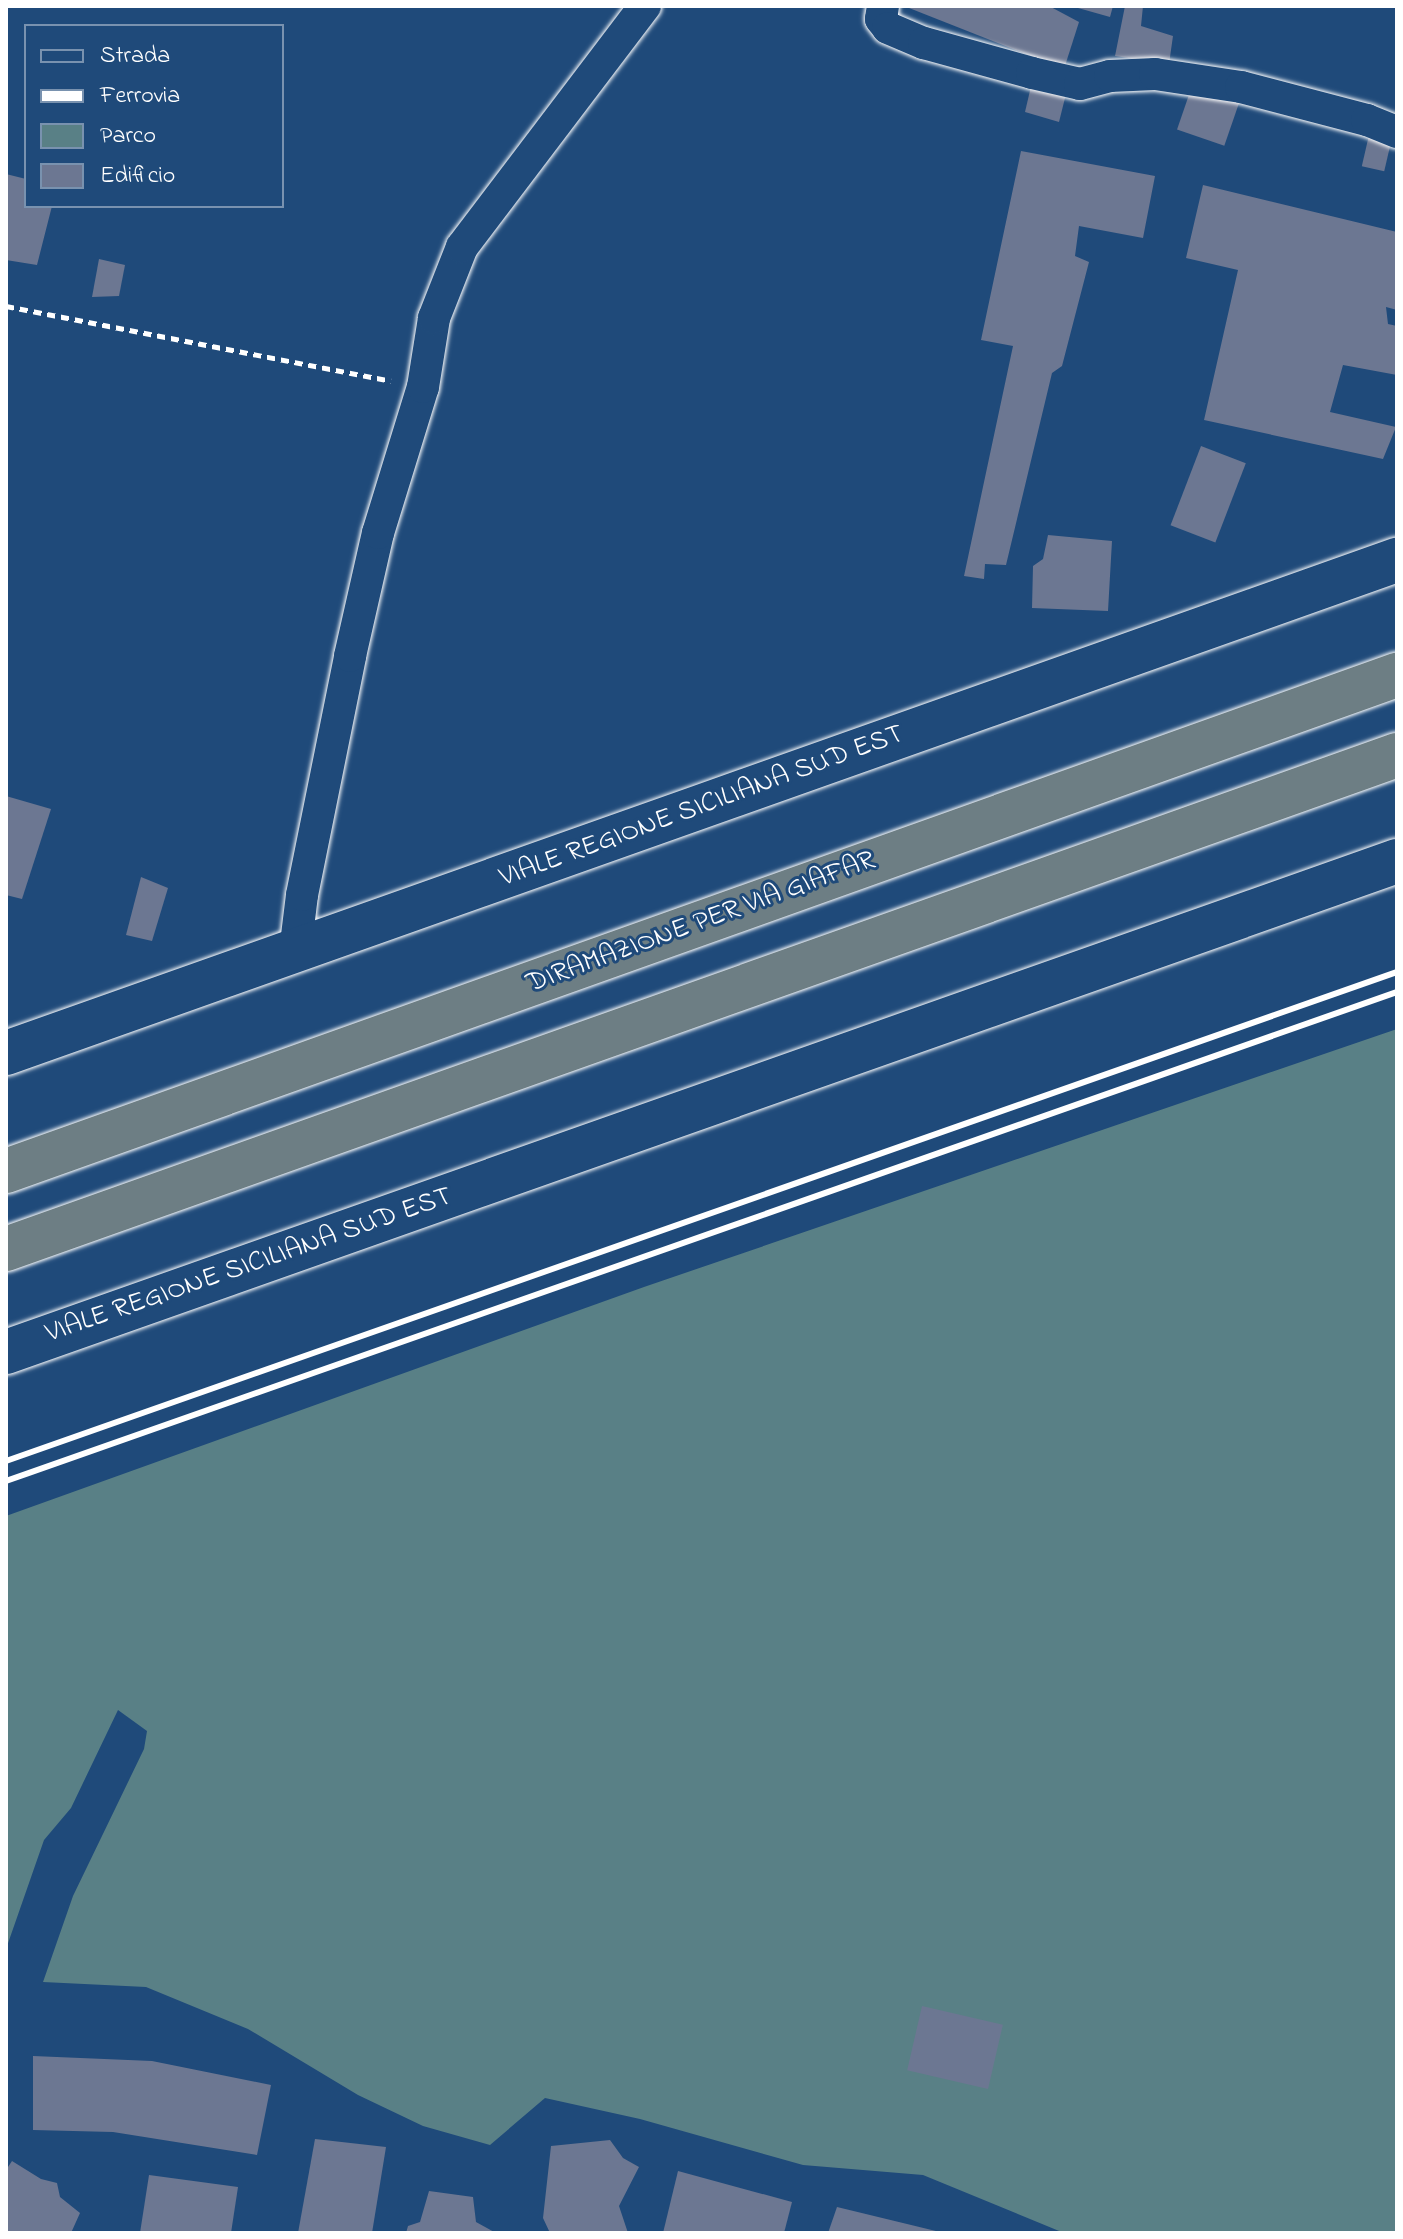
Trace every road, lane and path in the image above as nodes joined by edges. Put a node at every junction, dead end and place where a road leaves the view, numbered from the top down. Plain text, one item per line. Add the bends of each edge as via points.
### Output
1 (645, 6) edge
2 (883, 6) edge
3 (1397, 132) edge
4 (6, 306) edge
5 (423, 387) junction
6 (1397, 560) edge
7 (1397, 675) edge
8 (1397, 755) edge
9 (1397, 861) edge
10 (295, 952) junction
11 (6, 1053) edge
12 (6, 1171) edge
13 (6, 1249) edge
14 (6, 1352) edge

1 - 5 street via 462,247 434,318
2 - 3 street via 881,19 888,28 1032,73 1080,84 1155,74 1241,87
4 - 5 path
5 - 10 street via 378,533 350,656
6 - 10 street, VIALE REGIONE SICILIANA SUD EST
7 - 12 highway, DIRAMAZIONE PER VIA GIAFAR
8 - 13 highway
9 - 14 street, VIALE REGIONE SICILIANA SUD EST
10 - 11 street, VIALE REGIONE SICILIANA SUD EST

